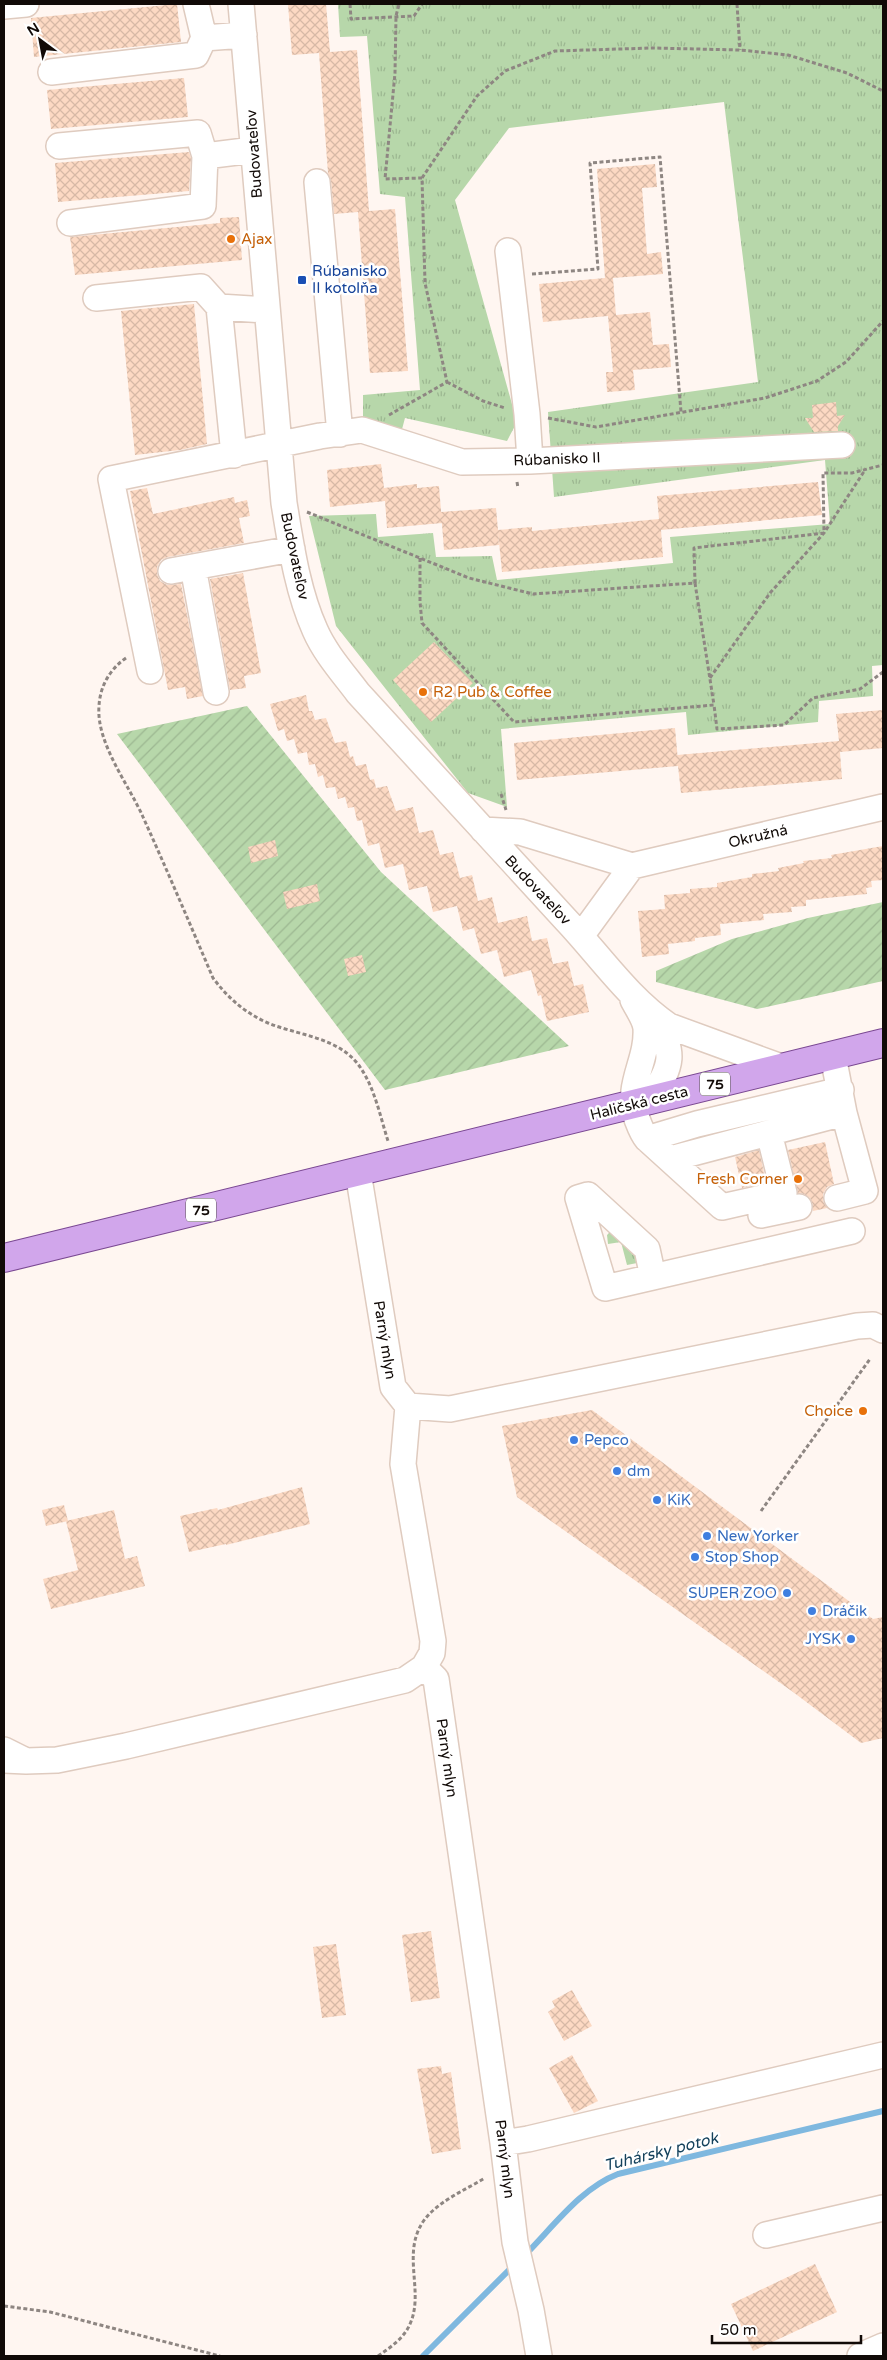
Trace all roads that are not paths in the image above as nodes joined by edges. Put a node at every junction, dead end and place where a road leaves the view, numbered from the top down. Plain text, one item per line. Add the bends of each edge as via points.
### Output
1 (20, 4) edge
2 (26, 4) edge
3 (196, 4) edge
4 (241, 4) edge
5 (4, 6) edge
6 (244, 35) junction
7 (204, 38) junction
8 (51, 72) dead end
9 (59, 146) dead end
10 (253, 150) junction
11 (205, 156) junction
12 (317, 182) dead end
13 (70, 223) dead end
14 (508, 251) dead end
15 (96, 298) dead end
16 (219, 307) junction
17 (266, 310) junction
18 (351, 432) junction
19 (278, 445) junction
20 (842, 445) dead end
21 (234, 455) junction
22 (530, 461) junction
23 (292, 549) junction
24 (150, 671) dead end
25 (216, 692) dead end
26 (883, 807) edge
27 (483, 830) junction
28 (632, 866) junction
29 (581, 936) junction
30 (628, 991) junction
31 (654, 1016) junction
32 (883, 1044) edge
33 (833, 1056) junction
34 (781, 1068) junction
35 (842, 1101) junction
36 (641, 1103) junction
37 (770, 1134) junction
38 (648, 1139) junction
39 (670, 1159) junction
40 (358, 1172) junction
41 (837, 1198) dead end
42 (722, 1207) junction
43 (799, 1207) dead end
44 (852, 1231) dead end
45 (4, 1258) edge
46 (653, 1277) dead end
47 (883, 1330) edge
48 (408, 1406) junction
49 (424, 1667) junction
50 (11, 1757) edge
51 (883, 2055) edge
52 (504, 2143) junction
53 (883, 2208) edge
54 (766, 2235) dead end
55 (883, 2346) edge
56 (539, 2356) edge
57 (860, 2356) edge

1 - 2 street
1 - 5 street
3 - 7 street
4 - 6 street, Budovateľov
6 - 7 street
6 - 10 street, Budovateľov
7 - 8 street via 196,56
9 - 11 street via 198,133
10 - 11 street
10 - 17 street, Budovateľov
11 - 13 street via 203,206
12 - 18 street
14 - 22 street
15 - 16 street via 202,287
16 - 17 street
16 - 21 street
17 - 19 street, Budovateľov
18 - 19 street, Rúbanisko II
18 - 22 street, Rúbanisko II via 462,462
19 - 21 street, Rúbanisko II
19 - 23 street, Budovateľov
20 - 22 street, Rúbanisko II
21 - 24 street, Rúbanisko II via 111,478
23 - 25 street via 182,569
23 - 27 street, Budovateľov via 315,631 330,656 358,693
26 - 28 street, Okružná
27 - 28 street via 520,832
27 - 29 street, Budovateľov
28 - 29 street
29 - 30 street, Budovateľov
30 - 31 street, Budovateľov
30 - 36 street, Budovateľov via 646,1027 644,1049 633,1088
31 - 34 street, Budovateľov via 669,1026
31 - 36 street, Budovateľov via 667,1042 670,1064
32 - 33 main road, Haličská cesta / 75
33 - 34 main road, Haličská cesta / 75
33 - 35 street
34 - 36 main road, Haličská cesta / 75
35 - 37 street
35 - 38 street via 697,1124
35 - 41 street via 865,1191
36 - 38 street via 642,1133
36 - 40 main road, Haličská cesta / 75
37 - 39 street
37 - 42 street via 784,1193
38 - 39 street
39 - 42 street
40 - 45 main road, 75
40 - 48 street, Parný mlyn via 393,1387
42 - 43 street via 736,1220
44 - 46 street
47 - 48 street via 873,1325 857,1326 450,1409
48 - 49 street via 403,1464 433,1641 432,1653
49 - 50 street via 405,1680 126,1746 57,1760
49 - 52 street, Parný mlyn via 436,1680
51 - 52 street
52 - 56 street, Parný mlyn via 515,2242
53 - 54 street
55 - 57 street

